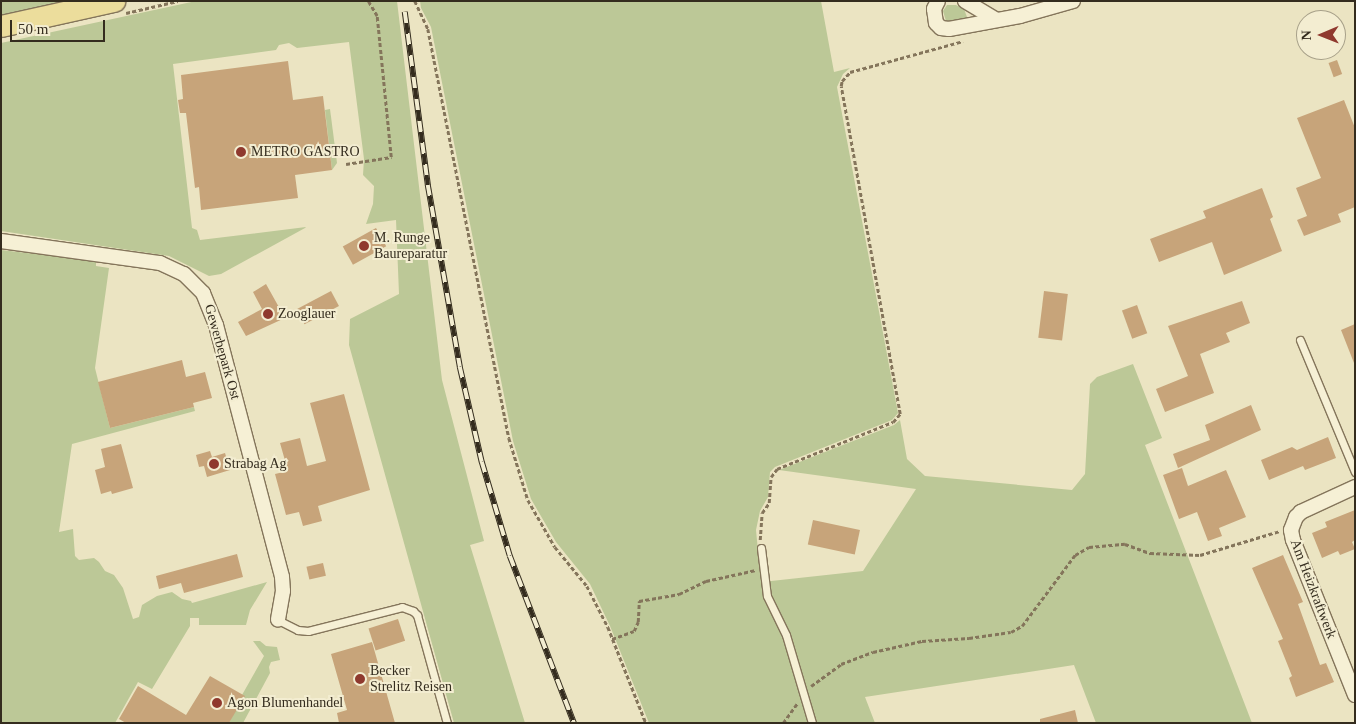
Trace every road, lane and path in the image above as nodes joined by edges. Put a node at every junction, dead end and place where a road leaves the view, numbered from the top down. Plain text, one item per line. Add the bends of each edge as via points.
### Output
1 (114, 1) edge
2 (368, 1) edge
3 (415, 1) edge
4 (938, 1) edge
5 (965, 1) edge
6 (1073, 1) edge
7 (995, 19) junction
8 (1, 26) edge
9 (970, 39) dead end
10 (346, 164) dead end
11 (1, 240) edge
12 (1300, 340) dead end
13 (1355, 472) edge
14 (1355, 487) edge
15 (1291, 530) junction
16 (761, 548) joint
17 (763, 569) junction
18 (278, 620) joint
19 (612, 638) junction
20 (804, 694) junction
21 (1355, 695) edge
22 (447, 723) edge
23 (646, 723) edge
24 (783, 723) edge
25 (812, 723) edge

1 - 8 main road
2 - 10 path via 377,16 391,157
3 - 19 path via 428,29 507,429 528,500 555,547 587,586
4 - 7 street via 934,16 941,28 967,27
5 - 7 street
6 - 7 street via 1020,16
9 - 16 path via 850,72 842,81 900,414 893,422 777,469 773,473 771,498 760,521
11 - 18 street, Gewerbepark Ost via 160,263 184,274 203,293 216,325 282,577
12 - 13 lane
14 - 15 street, Am Heizkraftwerk via 1301,512
15 - 20 path via 1200,555 1150,553 1126,544 1089,547 1076,555 1022,626 1012,632 922,641 873,652 840,664
15 - 21 street, Am Heizkraftwerk
16 - 17 lane
17 - 19 path via 706,581 679,594 639,601 634,631
17 - 20 lane via 767,596 786,636
18 - 22 lane via 298,630 308,631 402,607 413,611
19 - 23 path
20 - 24 path
20 - 25 lane

